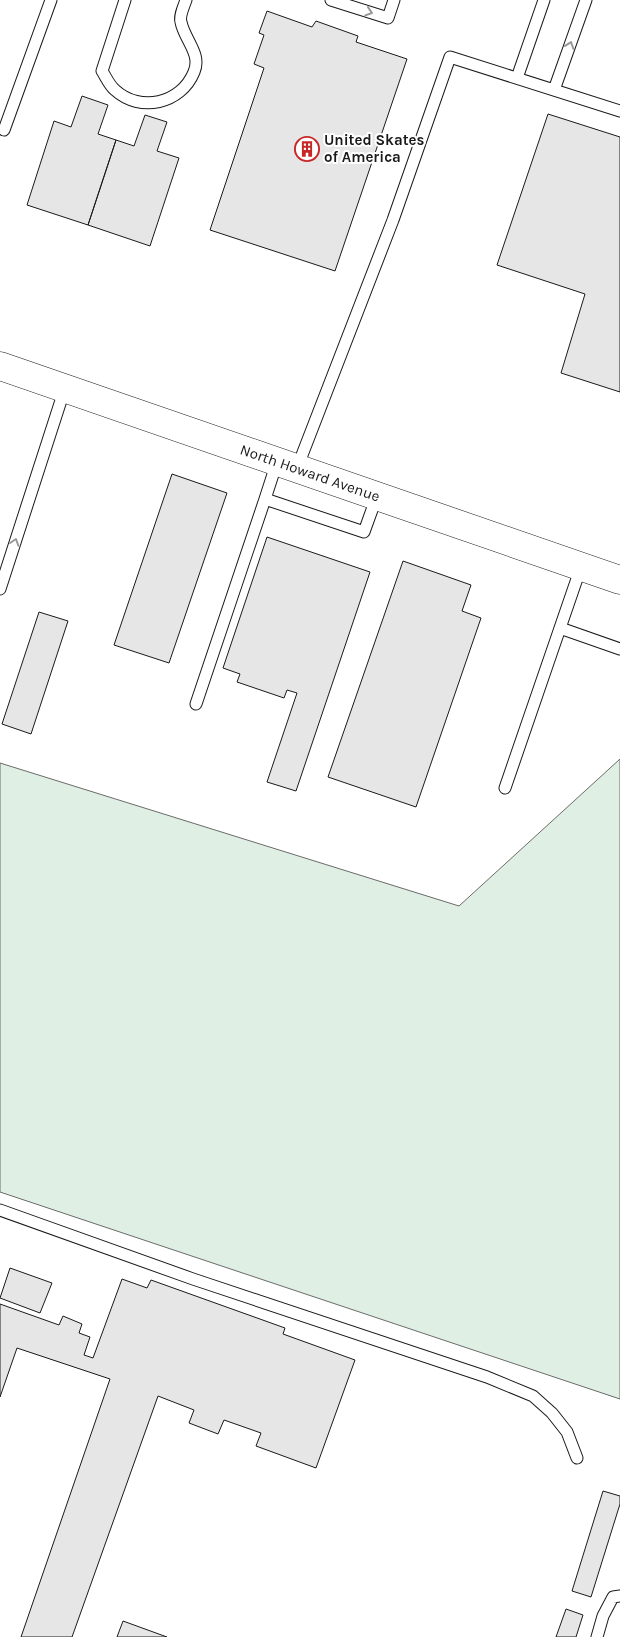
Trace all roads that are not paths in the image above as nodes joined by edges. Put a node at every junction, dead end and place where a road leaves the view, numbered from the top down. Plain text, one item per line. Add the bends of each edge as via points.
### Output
1 (51, 0) edge
2 (125, 0) edge
3 (186, 0) edge
4 (331, 0) edge
5 (394, 0) edge
6 (544, 0) edge
7 (586, 0) edge
8 (517, 78) junction
9 (554, 90) junction
10 (620, 111) edge
11 (4, 130) dead end
12 (0, 366) edge
13 (65, 388) junction
14 (287, 465) junction
15 (377, 496) junction
16 (265, 499) junction
17 (582, 567) junction
18 (620, 580) edge
19 (0, 589) edge
20 (560, 628) junction
21 (620, 649) edge
22 (196, 704) dead end
23 (504, 788) dead end
24 (0, 1210) edge
25 (577, 1458) dead end
26 (620, 1596) edge
27 (597, 1637) edge

1 - 11 lane
2 - 3 lane via 102,71 114,90 132,101 148,103 169,99 185,88 195,71 196,56 180,20
4 -> 5 lane via 388,18
6 - 8 lane
9 -> 7 lane
8 - 9 lane
8 - 14 lane via 450,56 389,229
9 - 10 lane
12 - 13 street, North Howard Avenue
13 - 14 street, North Howard Avenue
19 -> 13 lane
14 - 15 street, North Howard Avenue
14 - 16 lane
15 - 16 lane via 364,532
15 - 17 street, North Howard Avenue
16 - 22 lane
17 - 18 street, North Howard Avenue
17 - 20 lane
20 - 21 lane
20 - 23 lane
24 - 25 lane via 533,1396 567,1432
26 - 27 lane via 613,1597

